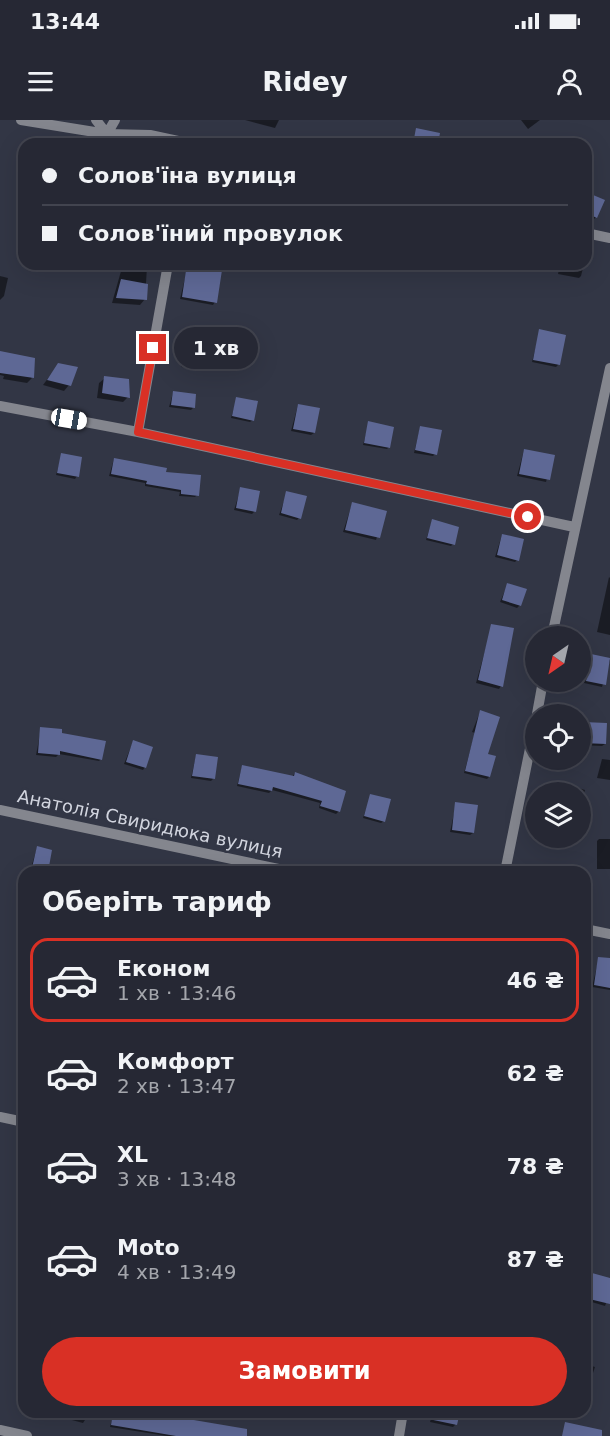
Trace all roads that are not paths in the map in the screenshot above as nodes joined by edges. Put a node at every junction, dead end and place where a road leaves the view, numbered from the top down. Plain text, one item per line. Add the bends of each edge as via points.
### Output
1 (21, 120) edge
2 (96, 120) edge
3 (115, 120) edge
4 (107, 134) junction
5 (164, 138) edge
6 (592, 234) edge
7 (610, 238) edge
8 (167, 270) edge
9 (610, 369) edge
10 (0, 406) edge
11 (138, 432) junction
12 (574, 527) junction
13 (554, 626) edge
14 (526, 770) edge
15 (0, 810) edge
16 (265, 866) edge
17 (506, 866) edge
18 (591, 930) edge
19 (610, 934) edge
20 (0, 1117) edge
21 (18, 1121) edge
22 (402, 1418) edge
23 (0, 1430) edge
24 (27, 1436) edge
25 (399, 1436) edge

1 - 4 street
2 - 4 street
3 - 4 street
4 - 5 street
6 - 7 street
8 - 11 street
9 - 12 street
10 - 11 street
11 - 12 street
12 - 13 street
14 - 17 street
15 - 16 street, Анатолія Свиридюка вулиця
18 - 19 street
20 - 21 street
22 - 25 street
23 - 24 street

